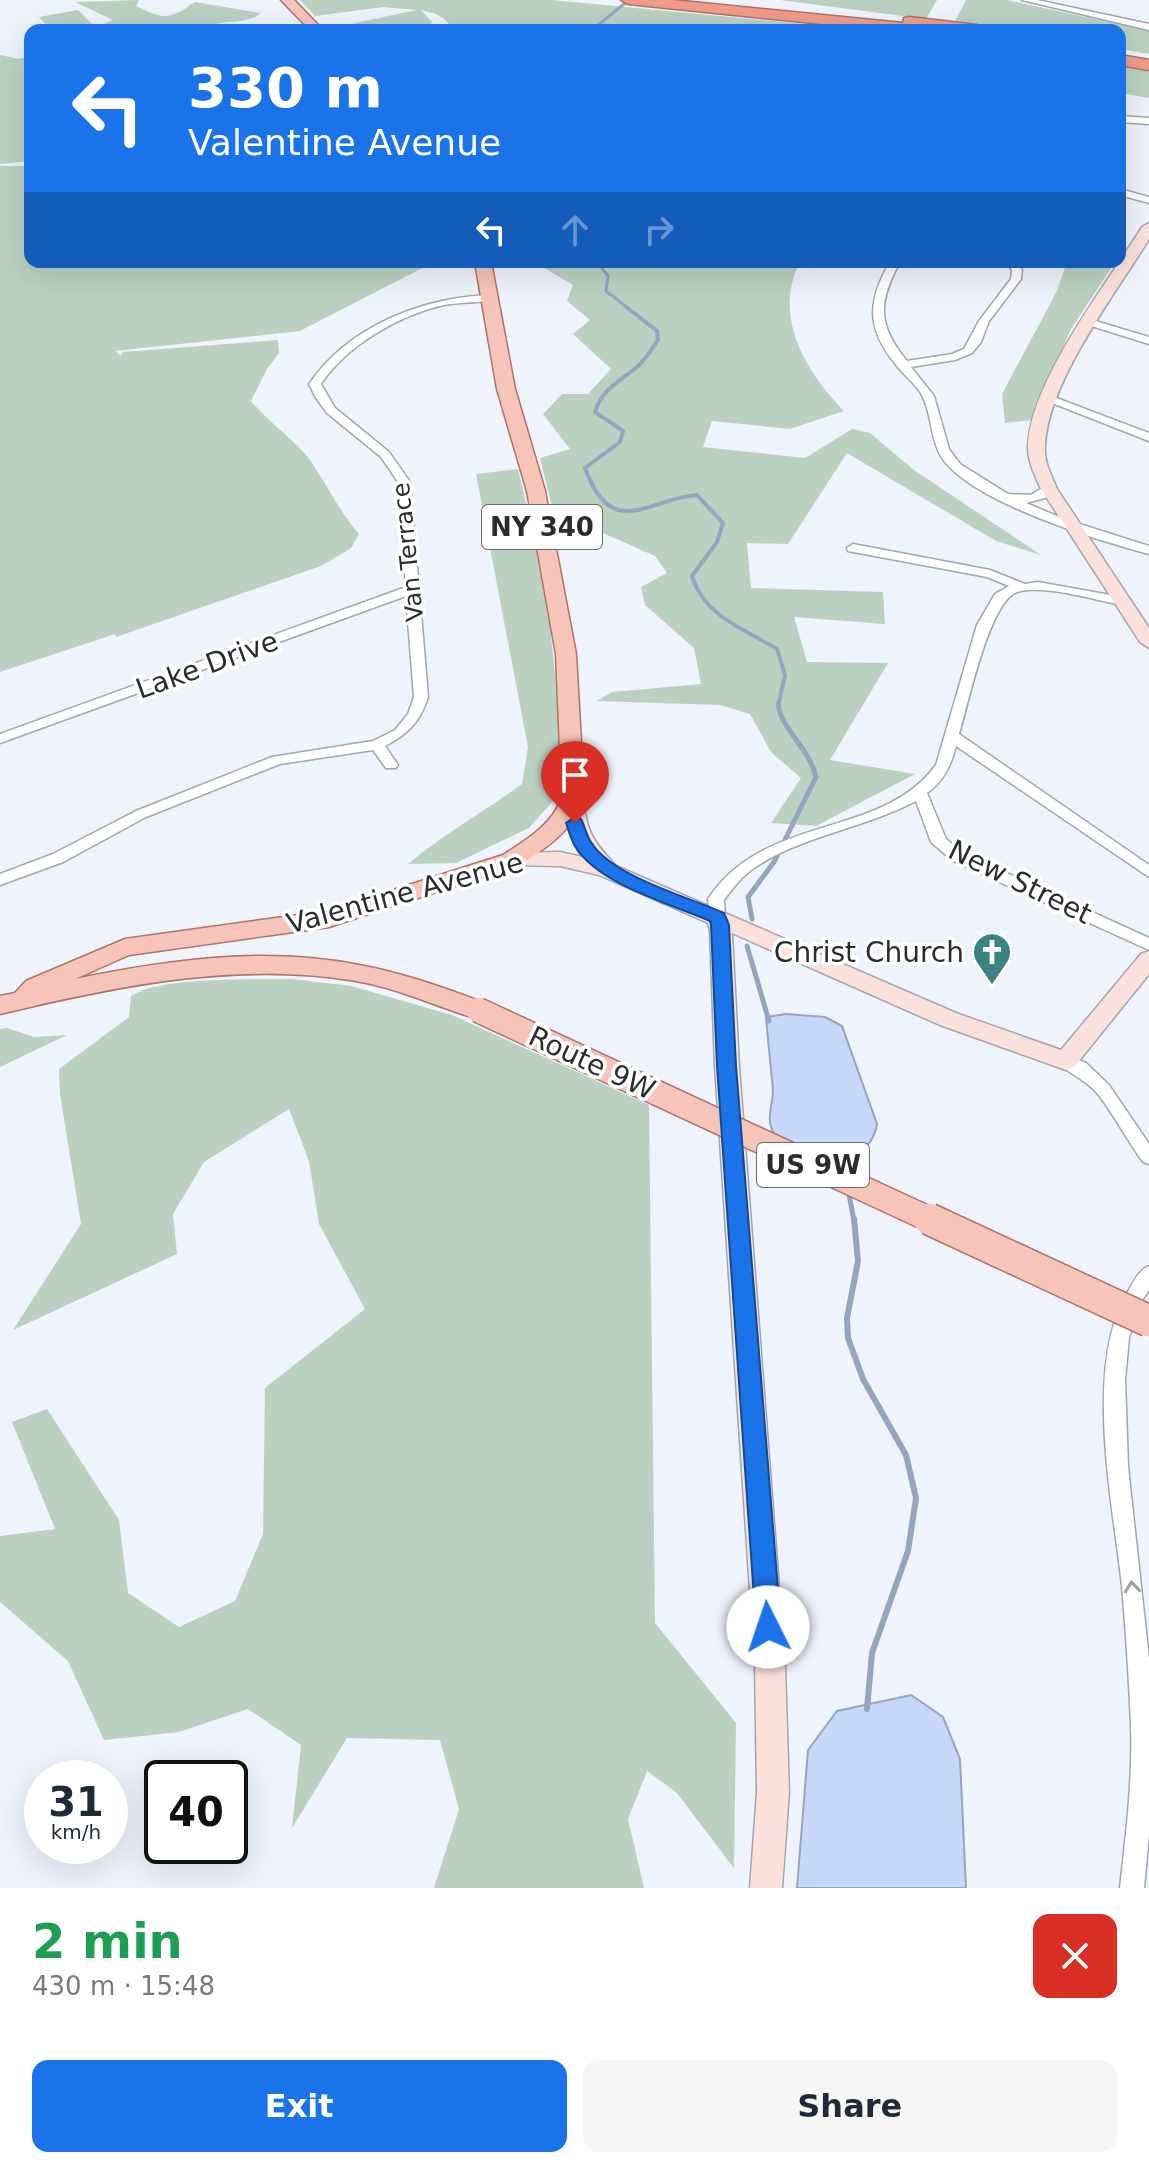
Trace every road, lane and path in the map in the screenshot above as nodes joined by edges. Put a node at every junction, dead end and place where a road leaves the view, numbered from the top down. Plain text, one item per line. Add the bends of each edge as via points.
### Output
1 (287, 0) edge
2 (628, 0) edge
3 (742, 0) edge
4 (1026, 0) edge
5 (311, 24) edge
6 (887, 24) edge
7 (899, 24) edge
8 (1149, 27) edge
9 (1126, 53) edge
10 (1149, 56) edge
11 (1126, 61) edge
12 (1149, 65) edge
13 (1126, 119) edge
14 (1149, 121) edge
15 (1126, 194) edge
16 (1149, 200) edge
17 (1149, 227) edge
18 (1126, 263) edge
19 (484, 268) edge
20 (891, 268) edge
21 (1016, 268) edge
22 (1123, 268) edge
23 (489, 298) junction
24 (1089, 322) junction
25 (1149, 341) edge
26 (902, 365) junction
27 (1051, 399) junction
28 (1149, 437) edge
29 (1049, 489) junction
30 (995, 493) junction
31 (1072, 526) junction
32 (853, 548) dead end
33 (1149, 550) edge
34 (1022, 587) junction
35 (413, 589) junction
36 (1122, 601) junction
37 (1149, 642) edge
38 (952, 736) junction
39 (0, 739) edge
40 (377, 745) junction
41 (391, 765) dead end
42 (920, 793) junction
43 (573, 796) junction
44 (511, 860) junction
45 (1149, 872) edge
46 (619, 875) junction
47 (1, 879) edge
48 (717, 917) junction
49 (1149, 944) edge
50 (1149, 959) edge
51 (12, 1002) edge
52 (1066, 1061) junction
53 (1149, 1157) edge
54 (1149, 1274) edge
55 (1149, 1321) edge
56 (766, 1888) edge
57 (1132, 1888) edge

1 - 5 main road
2 - 6 highway
3 - 7 highway
4 - 8 street
9 - 10 highway
11 - 12 highway
13 - 14 street
15 - 16 street
17 - 18 main road
19 - 23 main road, NY 340
20 - 26 street via 881,283 877,318 882,336
21 - 26 street via 1016,279 968,351
22 - 24 main road
23 - 35 street, Van Terrace via 454,300 416,312 334,361 315,384 326,405 400,469
23 - 43 main road, NY 340 via 506,389 536,491 566,654
24 - 25 street
24 - 27 main road
26 - 30 street via 927,394 947,458
27 - 28 street
27 - 29 main road via 1036,443
29 - 30 street via 1030,500
29 - 31 main road
30 - 31 street
31 - 33 street
31 - 36 main road
32 - 34 street via 990,574
34 - 36 street
34 - 38 street via 1003,594 990,612
35 - 39 street, Lake Drive
35 - 40 street, Van Terrace via 421,697 400,733
36 - 37 main road
38 - 42 street via 939,776
38 - 45 street
40 - 41 street
40 - 47 street, Van Terrace via 277,760 141,814 58,858
42 - 48 street via 751,862 716,899
42 - 49 street, New Street via 939,842 958,857
43 - 44 main road via 557,825
43 - 46 main road, NY 340 via 583,845
44 - 46 main road, Valentine Avenue via 569,860
44 - 51 main road, Valentine Avenue via 337,917 125,947
46 - 48 main road, Valentine Avenue / NY 340
48 - 52 main road, Valentine Avenue / NY 340 via 966,1027
48 - 56 main road via 768,1627 773,1792
50 - 52 main road
51 - 55 main road, Route 9W / US 9W, bridge via 111,978 242,964 298,964 397,981 478,1010
52 - 53 street, Valentine Avenue via 1099,1082
57 -> 54 street via 1143,1750 1114,1382 1128,1308

